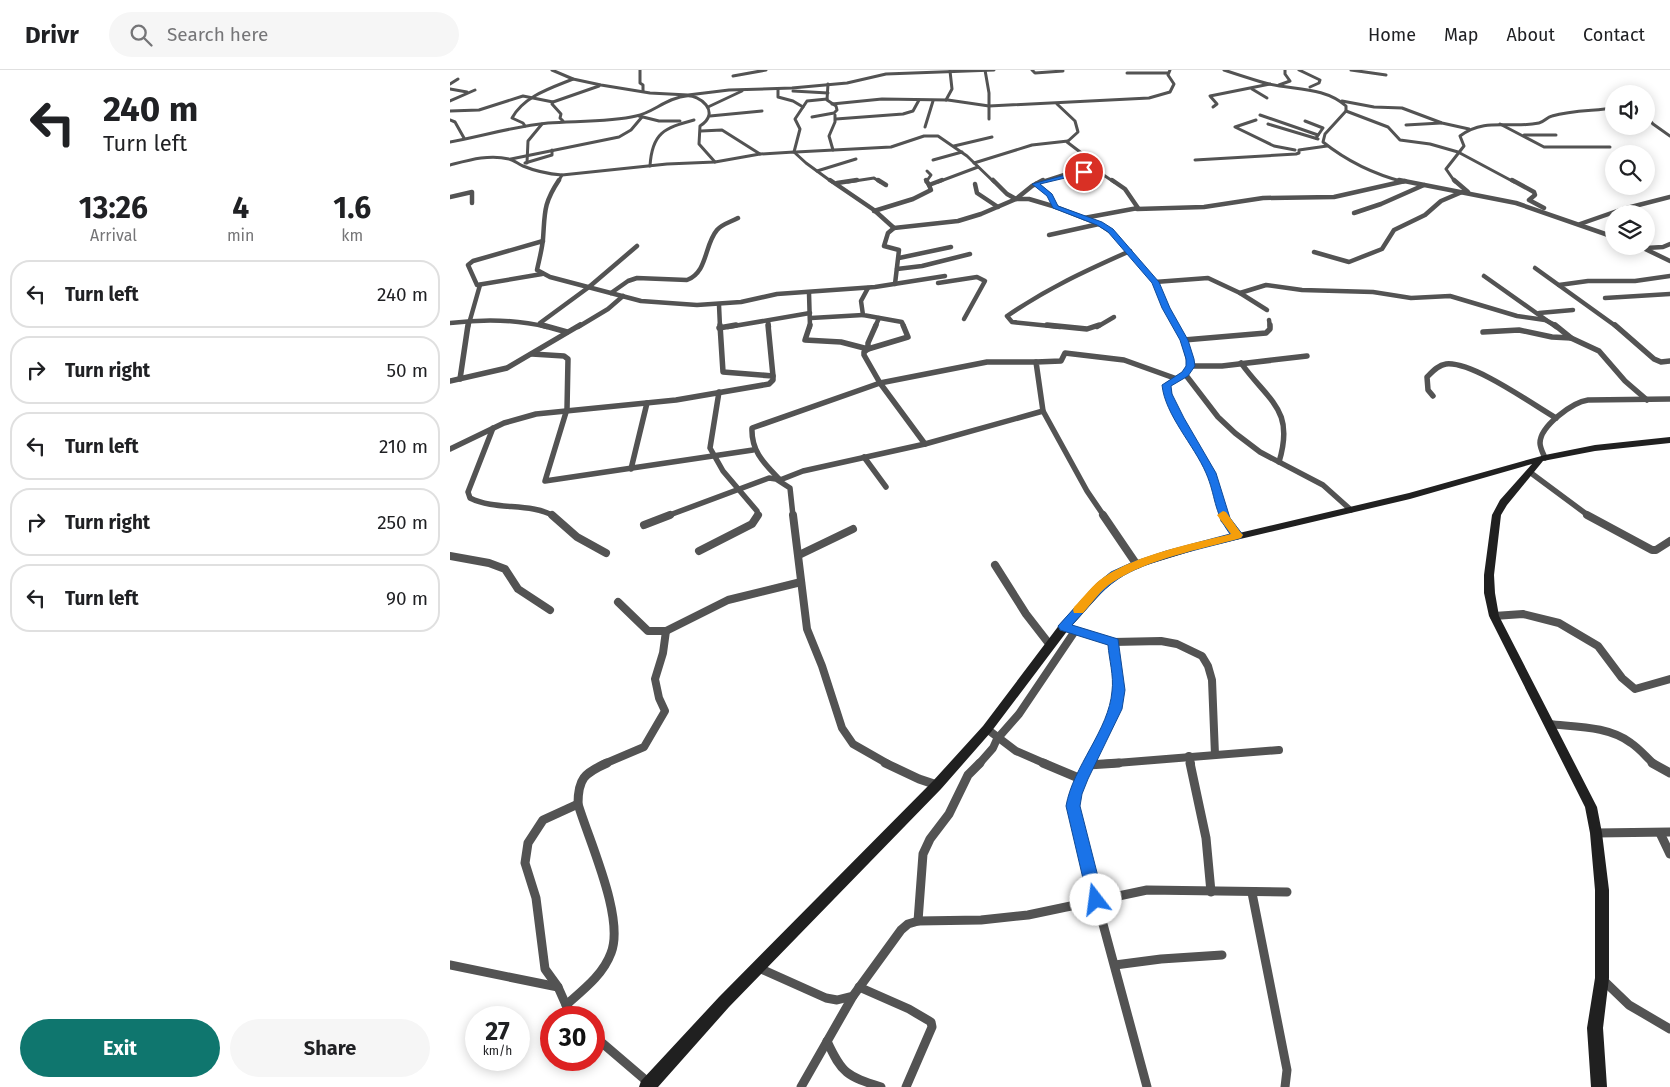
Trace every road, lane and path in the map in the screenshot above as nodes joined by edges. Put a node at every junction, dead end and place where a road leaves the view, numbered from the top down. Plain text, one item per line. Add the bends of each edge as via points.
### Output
1 (552, 70) edge
2 (640, 70) edge
3 (746, 70) edge
4 (766, 70) edge
5 (985, 70) edge
6 (994, 70) edge
7 (1032, 70) edge
8 (1224, 70) edge
9 (1285, 70) edge
10 (1299, 70) edge
11 (1351, 70) edge
12 (876, 71) edge
13 (942, 71) edge
14 (950, 71) junction
15 (1063, 71) edge
16 (1169, 71) edge
17 (927, 72) edge
18 (1126, 72) dead end
19 (886, 74) junction
20 (1386, 75) dead end
21 (733, 76) junction
22 (458, 79) dead end
23 (573, 79) junction
24 (450, 84) edge
25 (828, 84) junction
26 (1270, 84) junction
27 (601, 85) junction
28 (1276, 85) junction
29 (1310, 87) dead end
30 (450, 89) edge
31 (755, 89) junction
32 (778, 89) junction
33 (786, 89) junction
34 (1252, 89) junction
35 (475, 90) dead end
36 (729, 90) junction
37 (468, 92) junction
38 (643, 92) junction
39 (828, 93) junction
40 (664, 94) junction
41 (814, 94) junction
42 (688, 95) junction
43 (532, 97) junction
44 (1267, 98) dead end
45 (819, 99) junction
46 (827, 99) junction
47 (919, 100) junction
48 (946, 100) junction
49 (450, 101) edge
50 (665, 101) junction
51 (933, 101) junction
52 (1342, 101) junction
53 (498, 102) junction
54 (553, 102) junction
55 (832, 104) junction
56 (1057, 104) junction
57 (522, 106) junction
58 (989, 106) junction
59 (708, 107) junction
60 (803, 107) junction
61 (1213, 107) dead end
62 (1605, 110) edge
63 (450, 111) edge
64 (762, 111) dead end
65 (1346, 111) junction
66 (834, 113) junction
67 (1260, 115) dead end
68 (640, 116) junction
69 (710, 117) junction
70 (812, 117) dead end
71 (989, 118) dead end
72 (836, 119) junction
73 (694, 120) junction
74 (1256, 120) dead end
75 (563, 121) junction
76 (1305, 121) dead end
77 (450, 122) edge
78 (1442, 123) junction
79 (542, 124) junction
80 (1268, 124) dead end
81 (1500, 124) junction
82 (1406, 125) dead end
83 (1655, 125) edge
84 (525, 126) junction
85 (925, 127) dead end
86 (1469, 129) junction
87 (701, 131) junction
88 (1556, 135) dead end
89 (1521, 136) junction
90 (1670, 136) edge
91 (992, 137) dead end
92 (1318, 137) junction
93 (464, 138) junction
94 (1068, 141) junction
95 (450, 142) edge
96 (1323, 142) junction
97 (954, 146) junction
98 (1327, 146) junction
99 (1605, 147) edge
100 (552, 150) junction
101 (833, 150) junction
102 (1298, 150) junction
103 (795, 152) junction
104 (962, 152) junction
105 (1458, 152) junction
106 (760, 154) junction
107 (528, 156) junction
108 (511, 159) junction
109 (856, 159) dead end
110 (933, 160) dead end
111 (1194, 160) dead end
112 (716, 162) junction
113 (1071, 162) dead end
114 (527, 163) junction
115 (974, 163) junction
116 (450, 165) edge
117 (520, 165) junction
118 (650, 166) junction
119 (978, 167) junction
120 (1097, 170) junction
121 (817, 171) junction
122 (928, 171) dead end
123 (1075, 174) junction
124 (562, 175) junction
125 (1405, 181) junction
126 (837, 183) junction
127 (975, 184) dead end
128 (1036, 184) junction
129 (886, 185) dead end
130 (929, 185) junction
131 (1424, 185) junction
132 (1462, 192) junction
133 (1470, 193) junction
134 (450, 197) edge
135 (1670, 197) edge
136 (1496, 198) junction
137 (1016, 199) junction
138 (1529, 200) junction
139 (472, 203) dead end
140 (998, 207) junction
141 (1056, 207) junction
142 (1137, 208) junction
143 (874, 211) junction
144 (1354, 212) dead end
145 (1552, 214) junction
146 (738, 218) dead end
147 (1084, 218) junction
148 (1099, 224) junction
149 (1580, 224) junction
150 (894, 228) junction
151 (1605, 234) edge
152 (1049, 235) dead end
153 (543, 241) junction
154 (637, 246) dead end
155 (1670, 246) edge
156 (951, 247) dead end
157 (1655, 247) edge
158 (1130, 251) junction
159 (1314, 252) dead end
160 (970, 254) dead end
161 (1655, 254) edge
162 (899, 258) junction
163 (1670, 261) edge
164 (1535, 268) dead end
165 (897, 269) junction
166 (543, 274) junction
167 (946, 276) dead end
168 (1484, 276) dead end
169 (1670, 276) edge
170 (1155, 282) junction
171 (938, 283) dead end
172 (895, 284) junction
173 (480, 285) junction
174 (1559, 285) junction
175 (589, 287) junction
176 (868, 288) junction
177 (611, 293) junction
178 (809, 293) junction
179 (1240, 293) junction
180 (1670, 294) edge
181 (623, 296) junction
182 (1605, 298) dead end
183 (719, 305) junction
184 (1267, 310) dead end
185 (1573, 310) dead end
186 (1539, 313) junction
187 (863, 315) junction
188 (811, 316) junction
189 (1114, 317) dead end
190 (879, 318) junction
191 (964, 319) dead end
192 (1269, 320) dead end
193 (469, 321) junction
194 (768, 321) junction
195 (450, 323) edge
196 (540, 323) junction
197 (1555, 325) junction
198 (720, 328) junction
199 (567, 332) junction
200 (1483, 332) dead end
201 (1571, 338) junction
202 (1184, 340) junction
203 (868, 349) junction
204 (532, 354) junction
205 (1307, 356) dead end
206 (1670, 361) edge
207 (1036, 362) junction
208 (1241, 363) junction
209 (1190, 366) junction
210 (1185, 374) junction
211 (773, 376) junction
212 (1486, 376) junction
213 (1494, 376) dead end
214 (460, 379) junction
215 (1177, 379) junction
216 (450, 381) edge
217 (880, 383) junction
218 (719, 392) junction
219 (1433, 396) dead end
220 (1670, 399) edge
221 (1647, 400) junction
222 (647, 402) junction
223 (567, 410) junction
224 (1043, 411) junction
225 (1556, 418) junction
226 (493, 428) junction
227 (1670, 440) edge
228 (924, 444) junction
229 (450, 449) edge
230 (753, 450) junction
231 (714, 456) junction
232 (864, 457) junction
233 (1542, 460) junction
234 (1278, 462) junction
235 (631, 469) junction
236 (1531, 473) junction
237 (780, 480) junction
238 (886, 487) dead end
239 (738, 488) junction
240 (1351, 510) junction
241 (644, 526) dead end
242 (853, 529) dead end
243 (1238, 535) junction
244 (1670, 541) edge
245 (699, 551) dead end
246 (606, 552) dead end
247 (799, 555) junction
248 (450, 556) edge
249 (995, 565) dead end
250 (1137, 565) junction
251 (801, 582) junction
252 (618, 602) dead end
253 (550, 610) dead end
254 (1494, 616) junction
255 (1064, 626) junction
256 (666, 631) junction
257 (1075, 631) junction
258 (1113, 642) junction
259 (1050, 645) junction
260 (1670, 679) edge
261 (1549, 724) junction
262 (986, 729) junction
263 (997, 739) junction
264 (1279, 750) dead end
265 (1215, 754) junction
266 (1188, 756) junction
267 (1088, 765) junction
268 (1670, 773) edge
269 (1081, 779) junction
270 (938, 785) junction
271 (578, 804) junction
272 (1660, 832) junction
273 (1670, 832) edge
274 (1596, 833) junction
275 (1670, 854) edge
276 (1211, 892) junction
277 (1287, 892) dead end
278 (1252, 893) junction
279 (1096, 900) junction
280 (918, 921) junction
281 (1222, 955) dead end
282 (1115, 965) junction
283 (450, 966) edge
284 (759, 968) junction
285 (1602, 978) junction
286 (558, 987) junction
287 (856, 992) junction
288 (566, 1005) joint
289 (1670, 1030) edge
290 (827, 1041) junction
291 (605, 1046) edge
292 (648, 1085) edge
293 (801, 1087) edge
294 (881, 1087) edge
295 (906, 1087) edge
296 (1147, 1087) edge
297 (1285, 1087) edge
298 (1598, 1087) edge

1 - 23 street
2 - 38 street
3 - 21 street via 731,74
4 - 21 street
5 - 6 street
5 - 14 street
5 - 58 street
7 - 15 street via 1035,73
8 - 26 street
9 - 28 street via 1290,81
10 - 29 street via 1320,80
11 - 20 street
12 - 19 street
13 - 14 street
13 - 17 street
14 - 48 street via 952,89
16 - 18 street
16 - 56 street via 1174,87 1161,95
17 - 19 street
19 - 25 street
21 - 36 street
22 - 24 street
23 - 27 street
23 - 43 street
25 - 33 street
25 - 39 street
26 - 28 street
26 - 34 street
27 - 38 street
27 - 54 street
28 - 52 street
30 - 37 street
31 - 32 street
31 - 36 street
31 - 59 street via 736,93
32 - 33 street
32 - 60 street via 778,97
33 - 41 street
34 - 44 street
34 - 61 street via 1210,96 1217,104
35 - 37 street
36 - 42 street
37 - 49 street
38 - 40 street
39 - 41 street
39 - 46 street
40 - 42 street
40 - 50 street via 660,99
41 - 45 street
42 - 50 street
42 - 59 street
43 - 53 street
43 - 54 street
43 - 57 street
45 - 46 street
45 - 60 street via 808,101
46 - 55 street
47 - 51 street
47 - 55 street via 877,99
47 - 72 street via 913,111 904,114
48 - 51 street
48 - 58 street
50 - 68 street
51 - 85 street
52 - 65 street
52 - 78 street via 1402,108
53 - 57 street
53 - 63 street via 479,110
54 - 75 street
55 - 66 street via 837,109
56 - 58 street
56 - 94 street via 1078,126 1078,132
57 - 84 street via 512,117
58 - 71 street
59 - 69 street
60 - 103 street via 795,120 800,129
62 - 81 street via 1554,115 1540,122
64 - 69 street
65 - 96 street via 1325,134
65 - 105 street via 1388,127 1400,140
66 - 70 street
66 - 72 street
67 - 92 street
68 - 73 street via 659,121
68 - 75 street
68 - 100 street via 631,130 619,137
69 - 73 street
69 - 87 street via 700,126
72 - 101 street via 829,136
73 - 118 street via 660,133 650,149
74 - 102 street via 1235,127 1274,146
75 - 79 street
76 - 92 street via 1323,127
77 - 93 street via 456,123
78 - 82 street
78 - 86 street
79 - 84 street
79 - 107 street via 528,141
80 - 92 street
81 - 86 street
81 - 89 street
83 - 90 street
84 - 93 street
86 - 105 street via 1460,136 1464,145
87 - 106 street via 722,130
87 - 112 street via 699,144
88 - 89 street
89 - 99 street via 1544,147
91 - 97 street
92 - 96 street
93 - 95 street
94 - 115 street via 1004,152
94 - 120 street
96 - 98 street
97 - 101 street via 936,135 891,147
97 - 104 street
98 - 102 street
98 - 125 street via 1361,169
100 - 107 street
100 - 114 street via 552,156
101 - 103 street
102 - 111 street via 1296,154
103 - 106 street
103 - 121 street
104 - 110 street
104 - 115 street
105 - 133 street via 1446,171 1456,184
105 - 138 street via 1536,194
106 - 112 street
107 - 108 street
107 - 114 street
108 - 116 street via 486,157
108 - 117 street
109 - 121 street
112 - 118 street
113 - 123 street
114 - 117 street
115 - 119 street
117 - 124 street
118 - 124 street
119 - 130 street
119 - 137 street
120 - 123 street
120 - 142 street via 1125,189
121 - 126 street
122 - 130 street via 931,175 924,181
123 - 128 street
124 - 153 street via 544,210
125 - 131 street
125 - 142 street via 1334,196 1263,198 1204,207
126 - 129 street via 874,178
126 - 143 street
127 - 140 street via 977,193
128 - 137 street
128 - 141 street via 1050,195
130 - 143 street via 931,190 913,199
131 - 132 street
131 - 144 street via 1382,204
132 - 133 street
132 - 159 street via 1394,230 1382,249 1358,260 1346,262
133 - 136 street
134 - 139 street via 472,192
135 - 149 street
136 - 138 street
136 - 145 street
137 - 140 street
137 - 141 street
138 - 145 street
140 - 150 street via 945,224
141 - 147 street
142 - 147 street
143 - 150 street
145 - 149 street
146 - 177 street via 717,230 694,278 636,278
147 - 148 street
148 - 152 street
148 - 158 street via 1110,230
149 - 151 street
150 - 162 street via 888,233 884,246 898,249
153 - 166 street via 537,270
153 - 173 street via 469,263 475,284
154 - 175 street
155 - 157 street
156 - 162 street
158 - 170 street
158 - 189 street via 1041,292 1007,316 1012,322 1079,329 1096,326
160 - 165 street
161 - 163 street
162 - 165 street
164 - 174 street
165 - 172 street
166 - 173 street
166 - 175 street
167 - 172 street
168 - 186 street
169 - 174 street
170 - 179 street via 1202,277
170 - 202 street
171 - 191 street via 976,277 984,281
172 - 176 street
173 - 193 street
174 - 206 street via 1633,338 1654,359
175 - 177 street
175 - 196 street
176 - 178 street
176 - 187 street via 861,301
177 - 181 street
178 - 183 street via 777,294
178 - 188 street
179 - 184 street
179 - 197 street via 1266,285 1402,297 1450,296
180 - 182 street
181 - 183 street via 668,304
181 - 199 street via 608,309
183 - 198 street
185 - 186 street
186 - 197 street
187 - 188 street
187 - 190 street
188 - 194 street
188 - 203 street via 805,340 841,342
190 - 203 street
190 - 203 street via 902,322 908,338
192 - 202 street via 1270,329 1266,333
193 - 195 street
193 - 196 street
193 - 214 street
194 - 198 street
194 - 211 street
196 - 199 street
197 - 201 street
198 - 211 street via 723,372
199 - 204 street
200 - 201 street via 1519,330
201 - 221 street via 1599,351
202 - 209 street
203 - 217 street via 864,355
204 - 214 street via 507,368
204 - 223 street via 568,359
205 - 208 street
207 - 215 street via 1061,361 1065,353 1080,354 1124,360
207 - 217 street via 987,362
207 - 224 street
208 - 209 street
208 - 234 street via 1285,420 1286,440
209 - 210 street
210 - 215 street
210 - 234 street via 1218,417 1235,433
211 - 218 street via 769,384
212 - 213 street
212 - 219 street via 1465,366 1446,364 1427,376 1428,390
212 - 225 street
214 - 216 street
215 - 243 street via 1167,385 1168,394 1211,473 1224,519
217 - 228 street
217 - 230 street via 752,428
218 - 222 street
218 - 231 street via 710,448
220 - 221 street
221 - 225 street via 1585,401 1571,406
222 - 223 street
222 - 235 street
223 - 226 street via 524,417
223 - 235 street via 545,481
224 - 228 street
224 - 250 street via 1086,491
225 - 233 street via 1542,434
226 - 229 street
226 - 246 street via 468,492 470,498 482,504 548,513 577,537
227 - 233 street via 1595,448
228 - 232 street
230 - 231 street
230 - 237 street
231 - 235 street
231 - 239 street
232 - 237 street via 803,471
232 - 238 street
233 - 236 street
233 - 240 street
234 - 240 street via 1323,485
236 - 244 street via 1590,516 1652,550
236 - 254 street via 1503,503 1495,518 1487,579
237 - 239 street via 768,477
237 - 247 street via 790,488
239 - 241 street
239 - 245 street via 757,511 758,517 752,524
240 - 243 street
242 - 247 street
243 - 250 street
247 - 251 street
248 - 253 street via 505,569 510,583
249 - 259 street
250 - 255 street via 1107,580
251 - 256 street via 728,600
251 - 270 street via 807,629 842,728 853,744 870,755
252 - 256 street via 648,630
254 - 260 street via 1523,614 1559,623 1598,646 1632,688
254 - 261 street
255 - 257 street
255 - 259 street
256 - 271 street via 655,679 665,711 663,716 644,747 584,777 578,788
257 - 258 street
257 - 263 street via 1019,714
258 - 265 street via 1161,641 1177,644 1202,656 1212,680
258 - 267 street via 1119,690 1115,709
259 - 262 street
261 - 268 street via 1620,736
261 - 274 street via 1591,806
262 - 263 street
262 - 270 street
263 - 269 street via 1016,751
263 - 280 street via 962,784 949,814 923,854
264 - 265 street
265 - 266 street
266 - 267 street
266 - 276 street via 1206,838
267 - 269 street
269 - 279 street via 1073,813
270 - 284 street
271 - 286 street via 543,820 525,854 536,898 545,969
271 - 288 street via 615,931 608,962
272 - 273 street
272 - 274 street
272 - 275 street
274 - 285 street via 1602,890
276 - 278 street
276 - 279 street via 1147,890
277 - 278 street
278 - 297 street via 1286,1070
279 - 280 street via 1028,915
279 - 282 street
280 - 287 street via 901,930
281 - 282 street
282 - 296 street
283 - 286 street
284 - 287 street via 826,998 837,1000
284 - 292 street
285 - 289 street via 1629,1005
285 - 298 street via 1596,1028
286 - 288 street
287 - 290 street
287 - 295 street via 909,1009 931,1022 929,1035
290 - 293 street
290 - 294 street via 840,1068 848,1076
291 - 292 street

